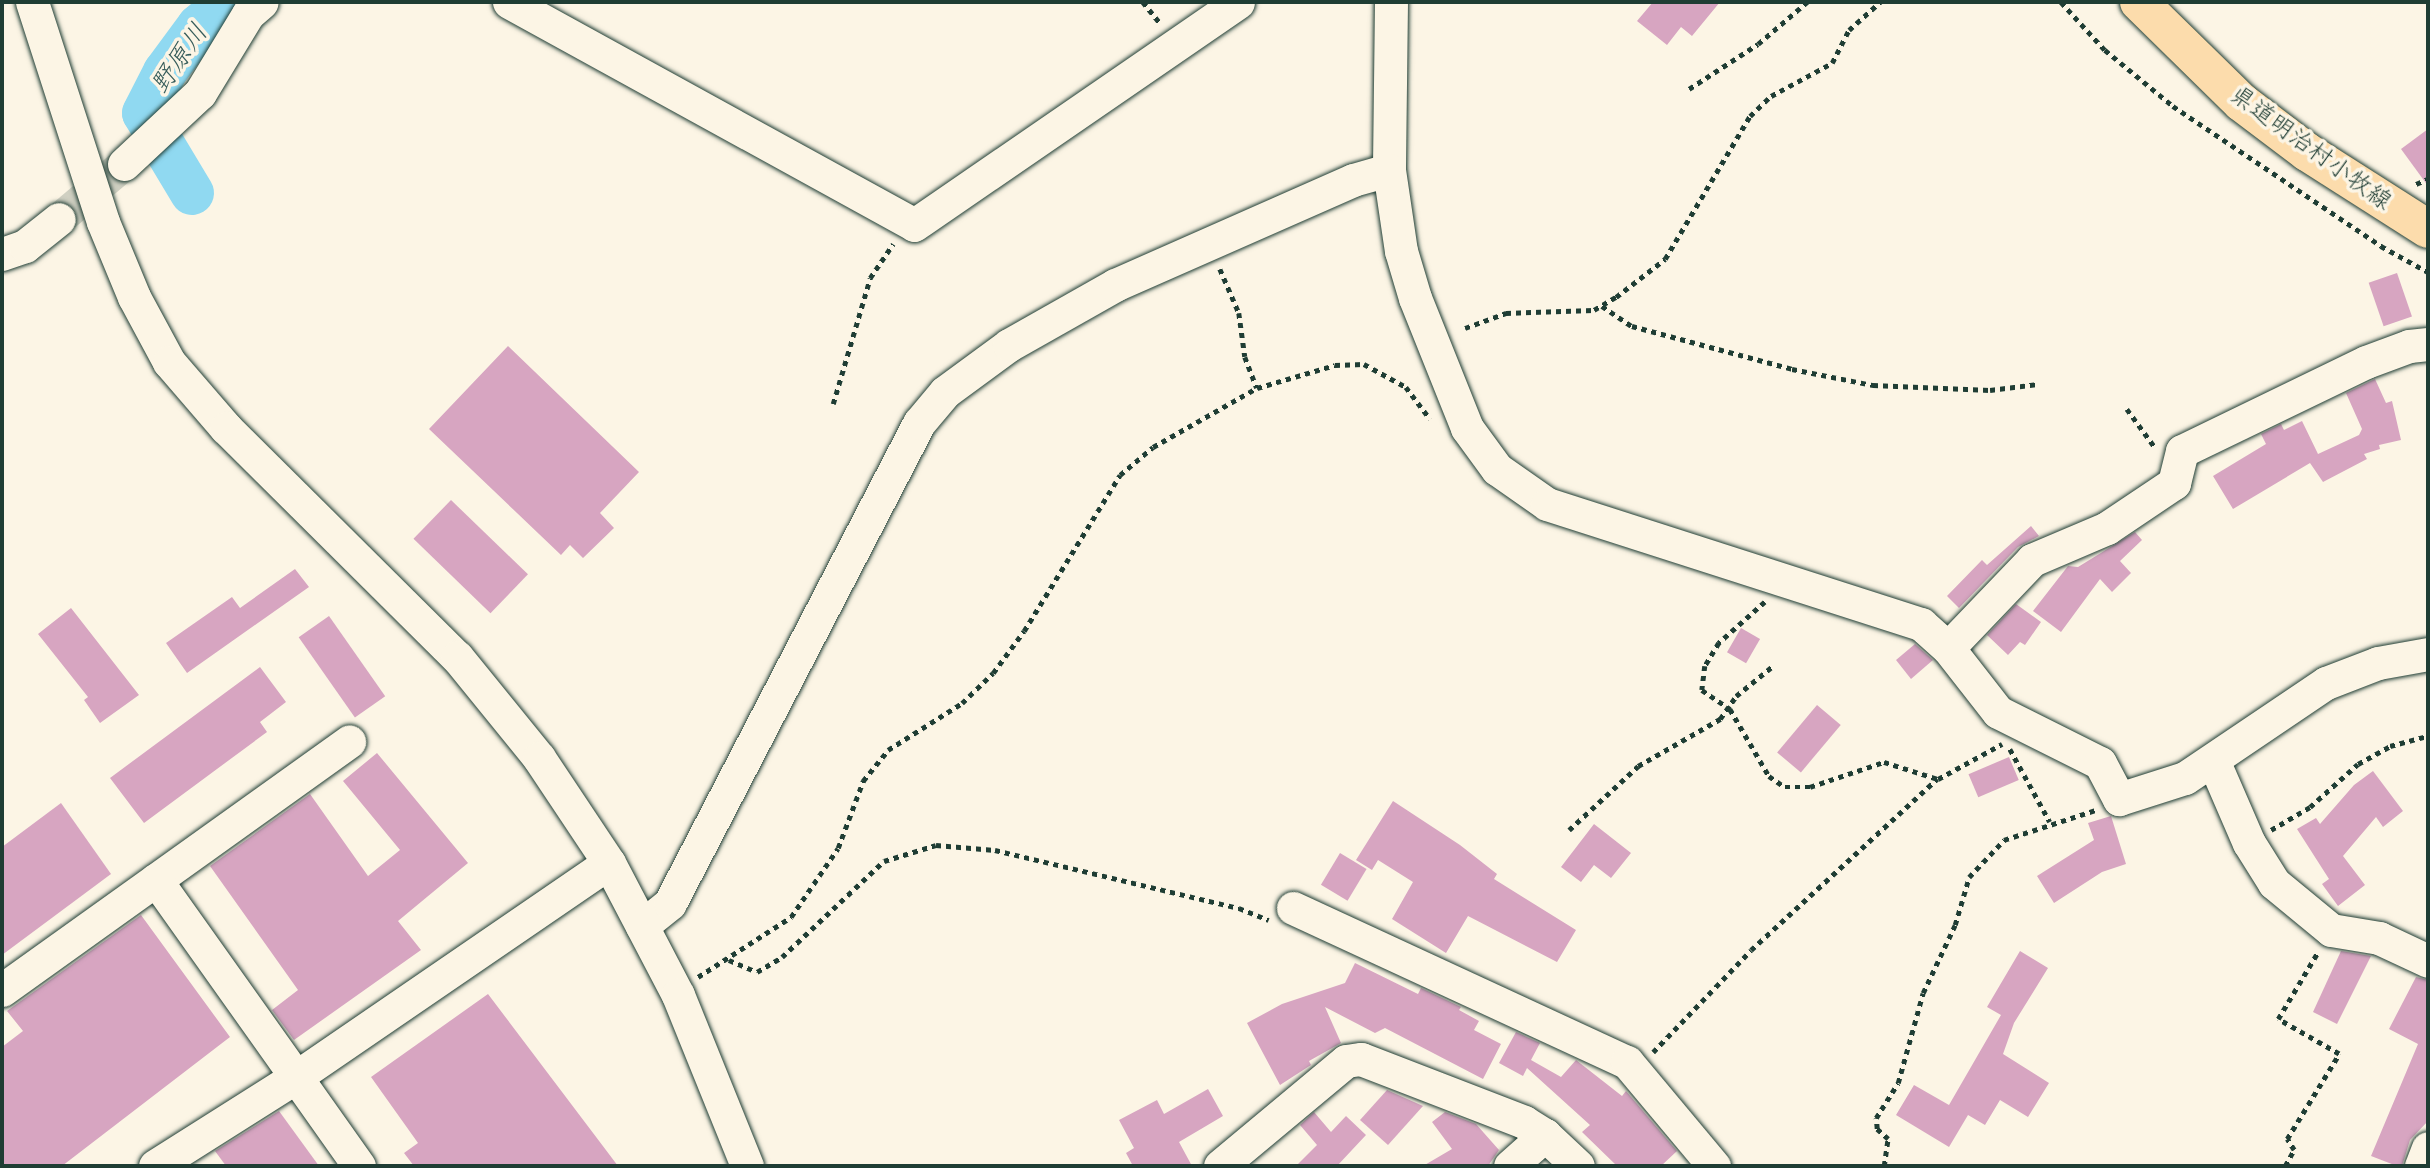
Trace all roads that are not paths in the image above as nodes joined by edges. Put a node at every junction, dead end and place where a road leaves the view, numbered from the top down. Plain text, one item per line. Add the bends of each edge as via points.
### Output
1 (32, 2) edge
2 (261, 2) edge
3 (509, 2) edge
4 (1238, 2) edge
5 (1391, 2) edge
6 (2139, 2) edge
7 (124, 164) tunnel mouth
8 (1389, 170) junction
9 (59, 219) tunnel mouth
10 (2428, 229) edge
11 (2, 254) edge
12 (2428, 344) edge
13 (1948, 648) junction
14 (2428, 654) edge
15 (349, 742) dead end
16 (2213, 760) junction
17 (609, 863) junction
18 (156, 880) junction
19 (1293, 908) dead end
20 (642, 926) junction
21 (2428, 961) edge
22 (2, 990) edge
23 (296, 1077) junction
24 (1545, 1135) junction
25 (2428, 1148) edge
26 (155, 1166) edge
27 (359, 1166) edge
28 (747, 1166) edge
29 (1220, 1166) edge
30 (1510, 1166) edge
31 (1578, 1166) edge
32 (1714, 1166) edge
33 (2421, 1166) edge

1 - 17 street via 103,222 134,297 169,362 226,428 457,657 539,758
2 - 7 street via 248,14 200,93
3 - 4 street via 914,225
5 - 8 street
6 - 10 main road, 県道明治村小牧線 via 2241,102 2307,152
8 - 13 street via 1401,251 1415,298 1468,428 1497,468 1547,504 1921,624
8 - 20 street via 1353,180 1115,285 1009,345 945,392 919,423 670,902
9 - 11 street via 25,246
12 - 13 street via 2366,362 2182,451 2174,483 2107,528 2032,560
13 - 16 street via 1998,712 2100,763 2119,799 2185,778
14 - 16 street via 2378,663 2326,683
15 - 18 street
16 - 21 street via 2249,843 2274,883 2331,930 2379,938
17 - 20 street
17 - 23 street
18 - 22 street
18 - 23 street
19 - 32 street via 1626,1062
20 - 28 street via 676,991
23 - 26 street
23 - 27 street
24 - 29 street via 1524,1122 1362,1059 1346,1061
24 - 30 street
24 - 31 street
25 - 33 street

